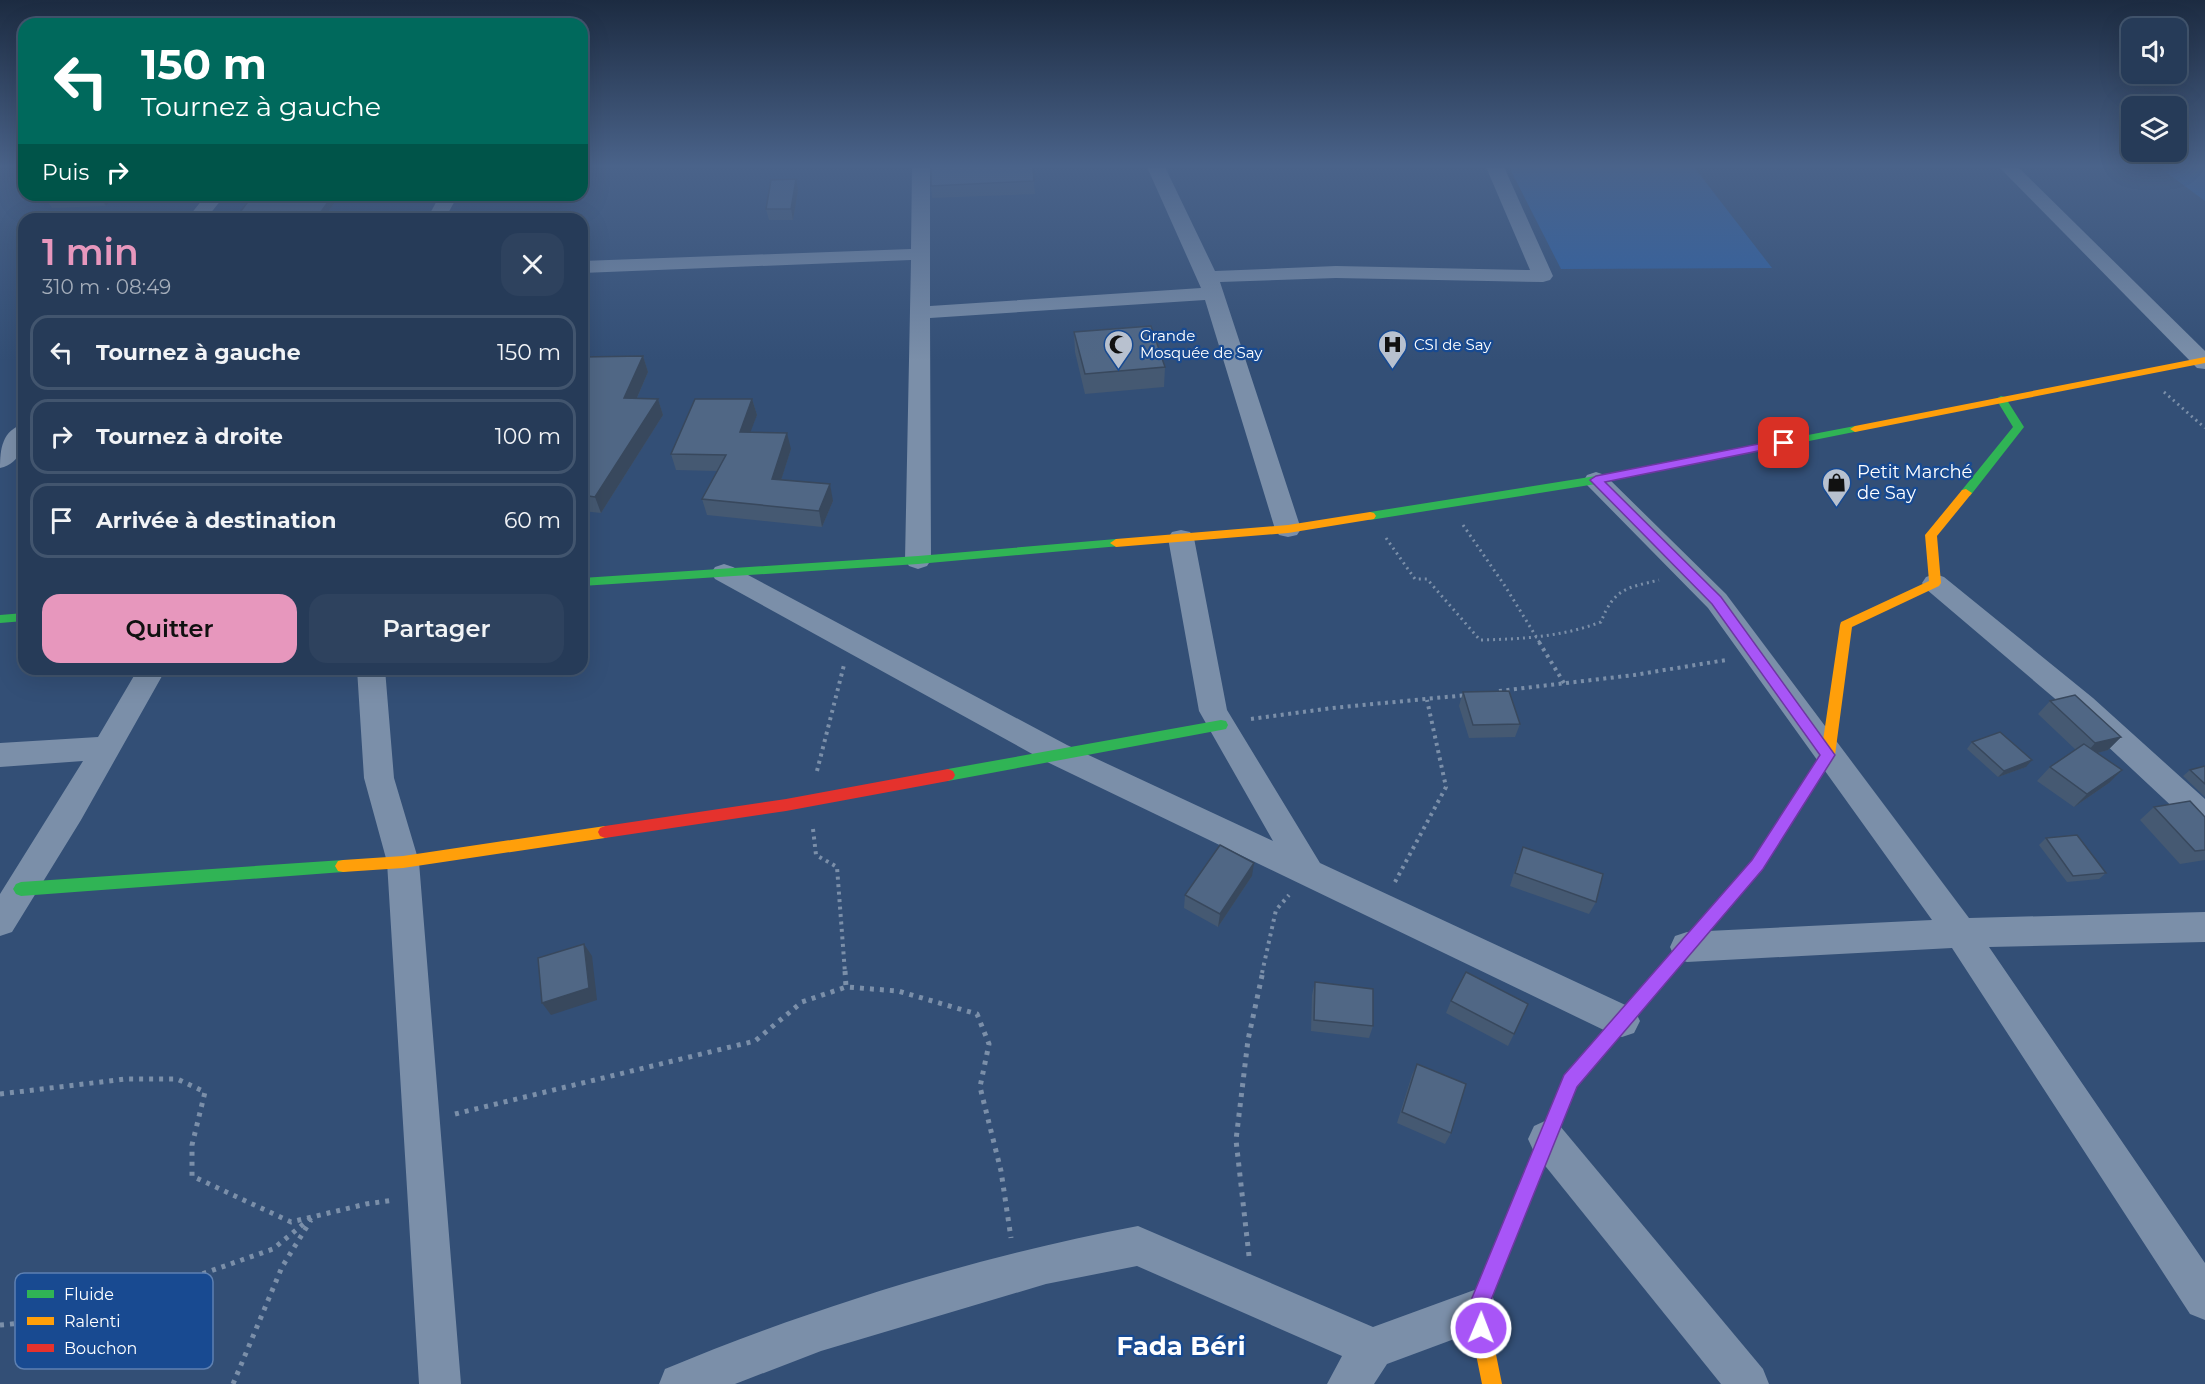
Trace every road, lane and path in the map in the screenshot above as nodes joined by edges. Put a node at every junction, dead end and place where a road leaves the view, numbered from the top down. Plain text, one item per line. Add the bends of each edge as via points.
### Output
1 (920, 232) edge
2 (1186, 232) edge
3 (1523, 232) edge
4 (2073, 232) edge
5 (920, 254) junction
6 (588, 267) edge
7 (1210, 285) junction
8 (920, 313) junction
9 (2204, 361) edge
10 (2141, 372) junction
11 (2001, 399) junction
12 (2205, 428) edge
13 (18, 438) edge
14 (0, 461) edge
15 (1596, 480) junction
16 (1448, 504) junction
17 (1370, 516) junction
18 (1288, 529) junction
19 (1181, 538) junction
20 (918, 560) junction
21 (724, 573) junction
22 (1693, 577) junction
23 (588, 582) edge
24 (1935, 584) junction
25 (18, 618) edge
26 (0, 619) edge
27 (1538, 639) junction
28 (850, 641) junction
29 (1756, 655) junction
30 (149, 675) edge
31 (371, 675) edge
32 (1564, 683) junction
33 (1489, 693) edge
34 (1478, 694) edge
35 (1427, 700) junction
36 (1221, 724) junction
37 (107, 748) junction
38 (1056, 753) junction
39 (0, 755) edge
40 (1828, 755) junction
41 (810, 800) junction
42 (2205, 818) edge
43 (403, 862) junction
44 (1308, 872) junction
45 (21, 889) junction
46 (1381, 906) junction
47 (0, 922) edge
48 (2205, 927) edge
49 (1961, 933) junction
50 (1687, 947) junction
51 (846, 987) junction
52 (1622, 1021) junction
53 (0, 1094) edge
54 (421, 1122) junction
55 (1547, 1139) junction
56 (427, 1196) junction
57 (313, 1216) junction
58 (206, 1273) edge
59 (1017, 1273) junction
60 (1253, 1296) junction
61 (2205, 1299) edge
62 (1477, 1310) junction
63 (15, 1324) edge
64 (0, 1325) edge
65 (1373, 1348) junction
66 (233, 1384) edge
67 (441, 1384) edge
68 (680, 1384) edge
69 (1348, 1384) edge
70 (1492, 1384) edge
71 (1748, 1384) edge

1 - 5 street
2 - 7 street
3 - 7 street via 1543,276 1336,272
4 - 9 street
5 - 6 street
5 - 8 street
7 - 8 street
7 - 18 street
8 - 20 street
9 - 10 street
10 - 11 street
10 - 12 path
11 - 15 street
11 - 24 street via 2019,427 1931,535
13 - 14 street
15 - 16 street
15 - 22 street
16 - 17 street
16 - 27 path
17 - 18 street
17 - 27 path via 1415,579 1427,579 1480,640
18 - 19 street
19 - 20 street
19 - 36 street via 1214,711
20 - 21 street
21 - 23 street
21 - 28 street
22 - 27 path via 1649,580 1626,588 1608,604 1601,622 1576,633
22 - 29 street via 1717,601
24 - 40 street via 1846,625
24 - 42 street via 2083,706
25 - 26 street
27 - 32 path
28 - 38 street
28 - 41 path
29 - 32 path
29 - 40 street
30 - 37 street
31 - 43 street via 379,778
32 - 33 path
34 - 35 path
35 - 36 path via 1297,711
35 - 46 path via 1446,787
36 - 38 street
36 - 44 street
37 - 39 street
37 - 45 street
38 - 41 street
38 - 44 street
40 - 49 street
40 - 50 street via 1758,865
41 - 43 street
41 - 51 path via 816,855 837,867
43 - 45 street
43 - 54 street
44 - 46 street
44 - 60 path via 1276,910 1248,1040 1236,1140
45 - 47 street
46 - 52 street
48 - 49 street
49 - 50 street
49 - 61 street
50 - 52 street
51 - 54 path via 802,1002 755,1041
51 - 59 path via 898,992 977,1014 989,1044 980,1087 1001,1171
52 - 55 street via 1570,1081
53 - 57 path via 126,1079 177,1079 205,1092 192,1145 192,1176 291,1222
54 - 56 street
55 - 62 street
55 - 71 street
56 - 57 path
56 - 67 street
57 - 58 path via 273,1250
57 - 66 path via 282,1266
59 - 60 street via 1138,1246
59 - 68 street via 820,1330
60 - 65 street
62 - 65 street
62 - 70 street
63 - 64 path
65 - 69 street

